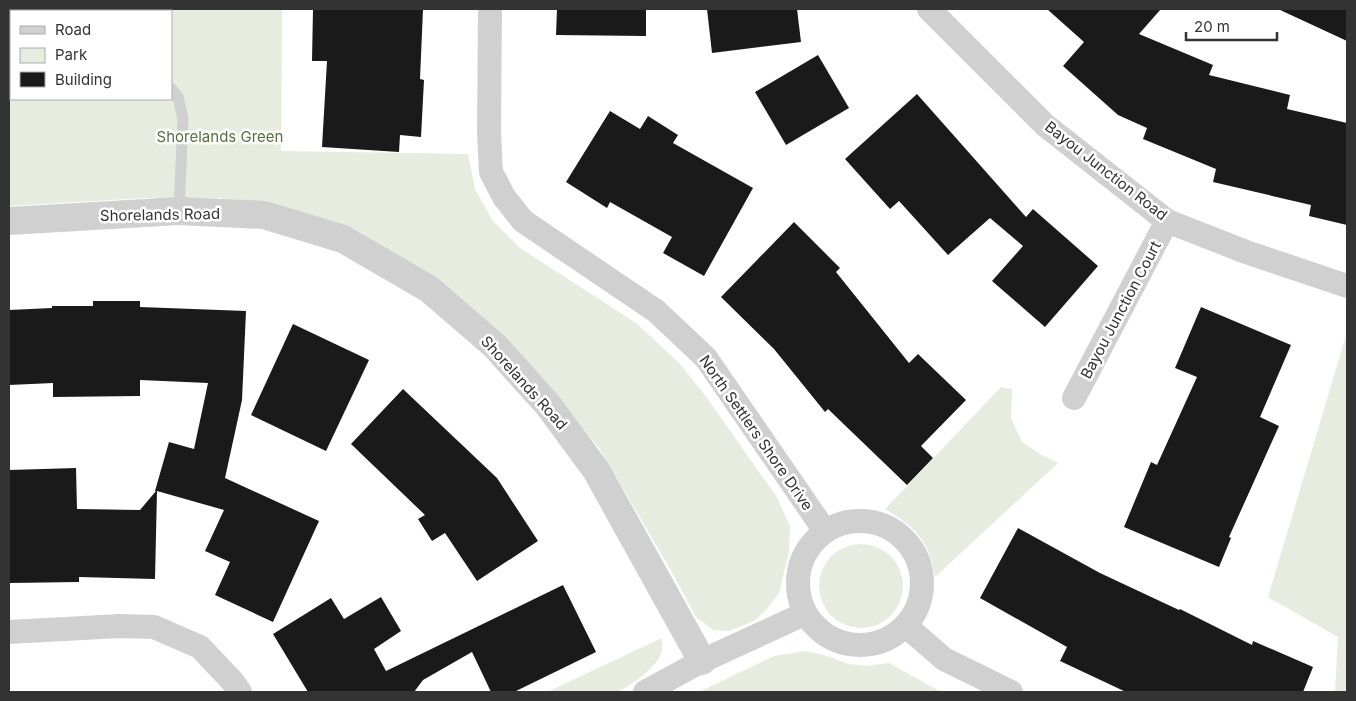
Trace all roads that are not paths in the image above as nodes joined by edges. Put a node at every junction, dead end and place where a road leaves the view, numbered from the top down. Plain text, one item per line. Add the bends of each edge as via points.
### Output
1 (490, 9) edge
2 (929, 9) edge
3 (172, 89) edge
4 (179, 211) junction
5 (9, 221) edge
6 (1167, 221) junction
7 (1347, 286) edge
8 (1074, 398) dead end
9 (825, 531) junction
10 (804, 614) junction
11 (906, 626) junction
12 (9, 632) edge
13 (702, 661) junction
14 (240, 692) edge
15 (645, 692) edge
16 (1011, 692) edge

1 - 9 street, North Settlers Shore Drive via 491,172 504,198 523,221 656,311 706,358
2 - 6 street, Bayou Junction Road via 1045,124
3 - 4 lane via 178,97 183,119
4 - 5 street, Shorelands Road
4 - 13 street, Shorelands Road via 264,215 343,239 436,295 495,346 548,406 596,470
6 - 7 street, Bayou Junction Road
6 - 8 street, Bayou Junction Court
9 - 10 street via 813,541 799,567 798,592
9 - 11 street via 836,525 862,520 887,526 907,542 920,563 923,586 918,608
10 - 11 street via 823,635 844,645 867,646 888,640
10 - 13 street
11 - 16 street via 944,660
12 - 14 street via 154,627 200,647
13 - 15 street

